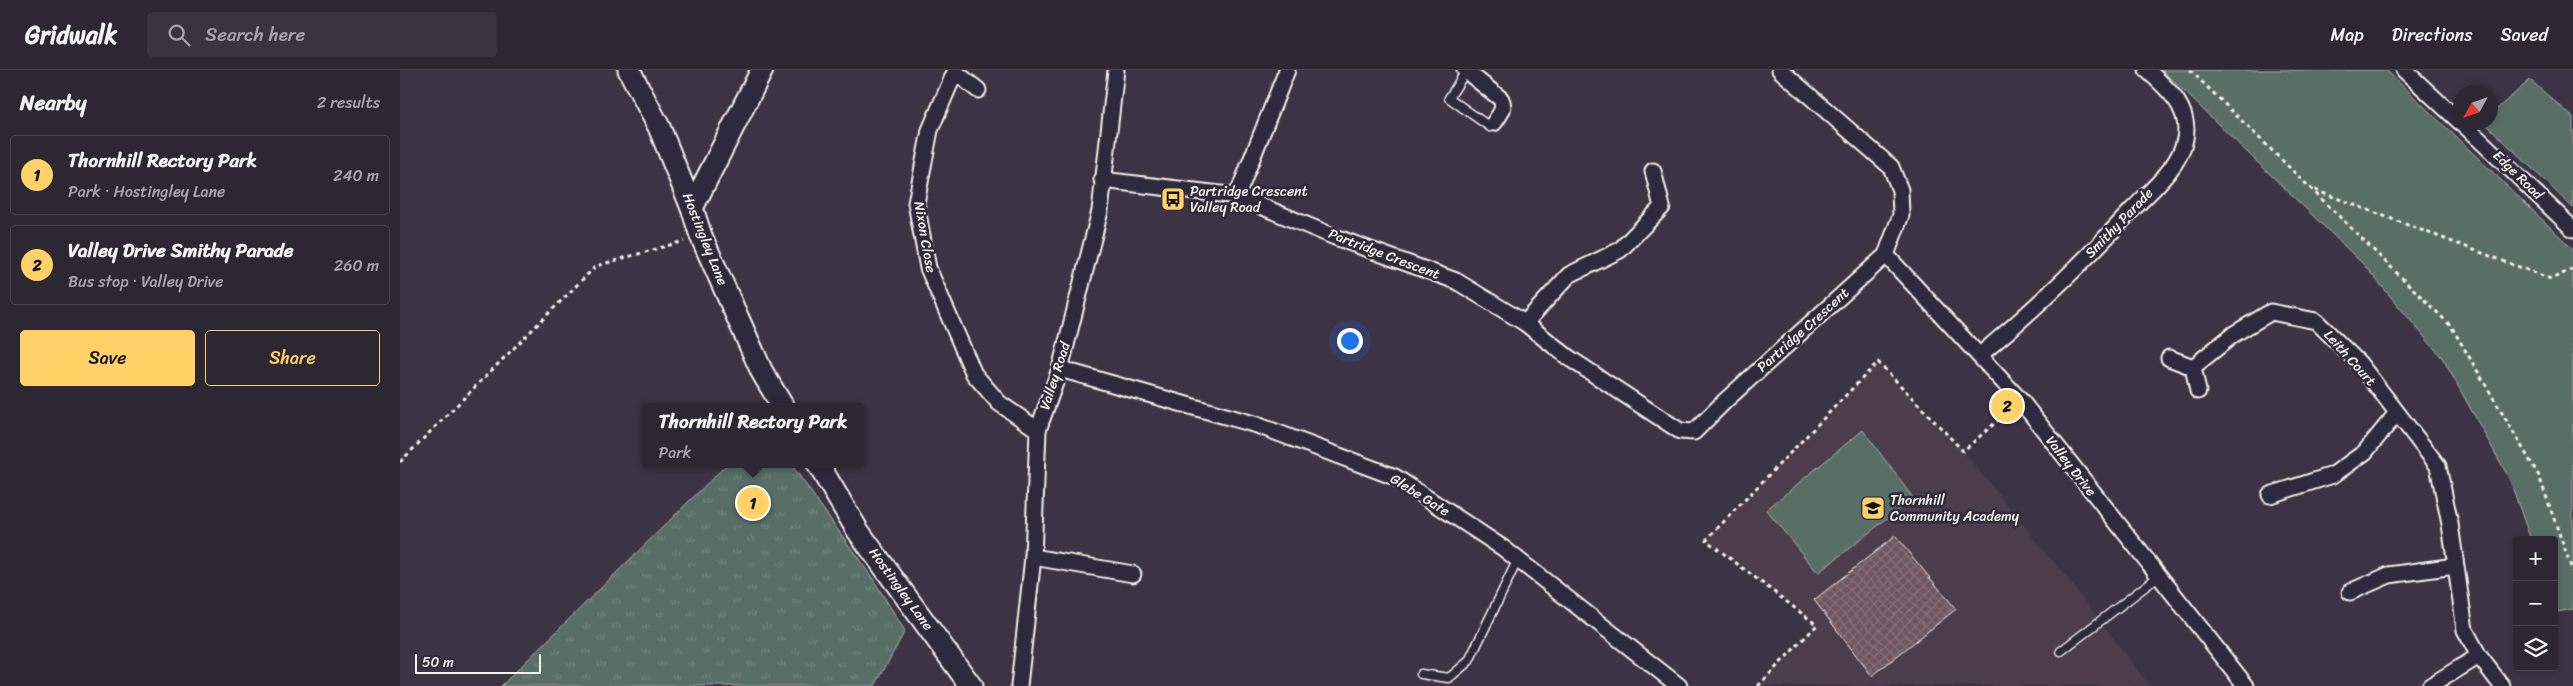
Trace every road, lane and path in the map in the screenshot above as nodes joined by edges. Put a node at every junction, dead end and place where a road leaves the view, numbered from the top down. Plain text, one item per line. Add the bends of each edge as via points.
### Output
1 (629, 70) edge
2 (762, 70) edge
3 (1116, 70) edge
4 (1287, 70) edge
5 (1780, 70) edge
6 (2148, 70) edge
7 (2190, 70) edge
8 (2404, 70) edge
9 (1466, 71) edge
10 (978, 90) dead end
11 (2453, 115) edge
12 (1494, 123) joint
13 (2469, 130) edge
14 (1653, 171) dead end
15 (1102, 180) junction
16 (2313, 189) junction
17 (1237, 196) junction
18 (692, 208) junction
19 (2573, 229) edge
20 (701, 236) junction
21 (1886, 255) junction
22 (2573, 269) edge
23 (1525, 323) junction
24 (1980, 355) junction
25 (2169, 358) dead end
26 (2194, 368) junction
27 (1060, 369) junction
28 (2198, 391) dead end
29 (781, 403) edge
30 (2014, 406) dead end
31 (2396, 412) junction
32 (1038, 430) junction
33 (400, 462) edge
34 (820, 468) edge
35 (2270, 495) dead end
36 (1033, 558) junction
37 (1518, 559) junction
38 (2455, 566) junction
39 (2573, 573) edge
40 (1133, 574) dead end
41 (2158, 576) junction
42 (2350, 592) dead end
43 (2061, 651) dead end
44 (2479, 656) junction
45 (1421, 674) dead end
46 (971, 686) edge
47 (1019, 686) edge
48 (1679, 686) edge
49 (1758, 686) edge
50 (2246, 686) edge
51 (2430, 686) edge
52 (2502, 686) edge

1 - 18 main road, Hostingley Lane via 659,127
2 - 18 main road
3 - 15 street, Valley Road
4 - 17 street
5 - 21 street, Partridge Crescent via 1891,166 1900,190 1901,214
6 - 24 street, Smithy Parade via 2176,97 2185,117 2185,139 2174,166 2092,252
7 - 16 path
8 - 11 street, Edge Road
9 - 12 street via 1503,104
9 - 12 lane via 1450,98 1490,127
10 - 32 street, Nixon Close via 955,72 930,130 916,203 928,268 974,374 999,403
13 - 19 street, Edge Road
14 - 23 street via 1662,207 1620,250 1569,275
15 - 17 street, Partridge Crescent
15 - 27 street, Valley Road via 1100,211
16 - 22 path via 2551,279
16 - 39 path via 2451,326 2539,476
17 - 23 street, Partridge Crescent via 1335,237 1456,281
18 - 20 main road, Hostingley Lane
20 - 29 main road, Hostingley Lane via 762,372
20 - 33 path via 596,266
21 - 23 street, Partridge Crescent via 1694,432 1680,431 1569,358
21 - 24 street, Valley Drive
24 - 41 street, Valley Drive via 2021,401
25 - 26 street
26 - 28 street
26 - 31 street, Leith Court via 2234,334 2272,312 2316,321 2359,363
27 - 32 street, Valley Road
27 - 37 street, Glebe Gate via 1257,425 1395,476
30 - 49 path via 1964,451 1878,362 1706,540 1817,625
31 - 35 street via 2365,452 2333,475
31 - 38 street, Leith Court via 2438,466
32 - 36 street, Valley Road
34 - 46 main road, Hostingley Lane via 858,531
36 - 40 street
36 - 47 street, Valley Road
37 - 45 lane via 1469,661 1449,678
37 - 48 street, Glebe Gate
38 - 42 street via 2390,575
38 - 44 street, Leith Court via 2465,630
41 - 43 lane
41 - 50 street, Valley Drive
44 - 51 street
44 - 52 street, Leith Court

